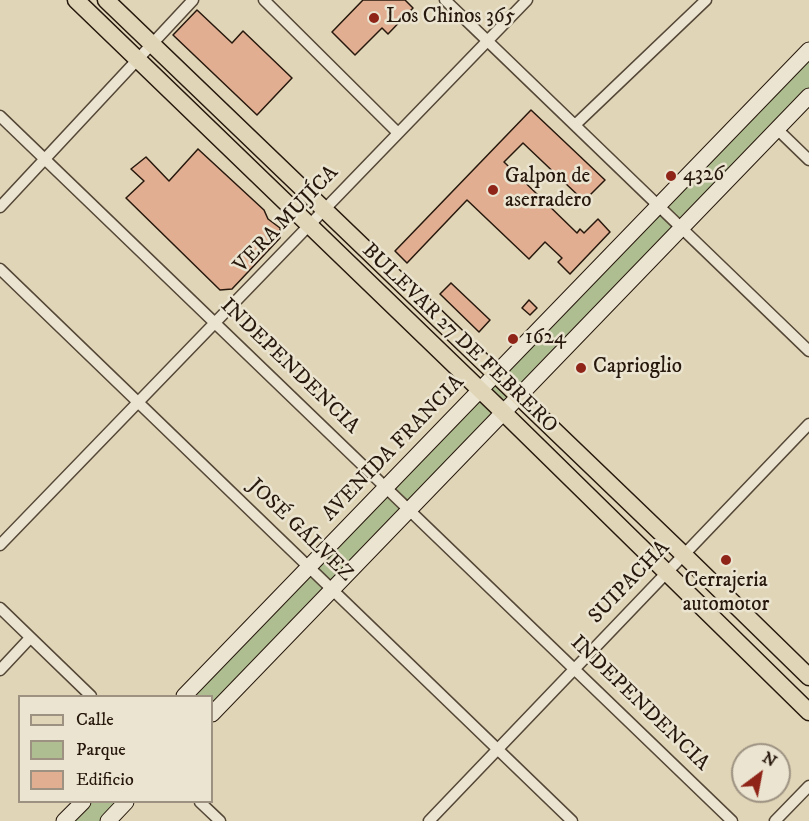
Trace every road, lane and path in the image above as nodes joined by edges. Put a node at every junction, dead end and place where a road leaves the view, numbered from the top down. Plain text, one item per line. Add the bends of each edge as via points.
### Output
1 (76, 0) edge
2 (106, 0) edge
3 (193, 0) edge
4 (264, 0) edge
5 (445, 0) edge
6 (527, 0) edge
7 (706, 0) edge
8 (488, 41) junction
9 (151, 44) junction
10 (809, 50) edge
11 (138, 59) junction
12 (809, 96) edge
13 (0, 116) edge
14 (575, 125) junction
15 (777, 129) junction
16 (398, 133) junction
17 (45, 160) junction
18 (809, 160) edge
19 (659, 206) junction
20 (0, 207) edge
21 (324, 210) junction
22 (310, 225) junction
23 (681, 228) junction
24 (0, 269) edge
25 (215, 323) junction
26 (809, 351) edge
27 (495, 374) junction
28 (480, 390) junction
29 (519, 396) junction
30 (138, 402) junction
31 (503, 412) junction
32 (809, 424) edge
33 (386, 488) junction
34 (409, 510) junction
35 (0, 545) edge
36 (684, 555) junction
37 (309, 567) junction
38 (667, 572) junction
39 (332, 589) junction
40 (0, 609) edge
41 (30, 638) junction
42 (574, 669) junction
43 (0, 670) edge
44 (809, 677) edge
45 (90, 695) edge
46 (185, 695) edge
47 (809, 712) edge
48 (213, 713) edge
49 (498, 749) junction
50 (809, 786) edge
51 (81, 803) edge
52 (124, 803) edge
53 (202, 803) edge
54 (64, 821) edge
55 (108, 821) edge
56 (220, 821) edge
57 (429, 821) edge
58 (572, 821) edge
59 (732, 821) edge
60 (775, 821) edge

1 - 11 main road, BULEVAR 27 DE FEBRERO
2 - 9 main road, BULEVAR 27 DE FEBRERO
3 - 9 street
4 - 16 street
5 - 8 street
6 - 8 street, VERA MUJÍCA
7 - 14 street
8 - 14 street
8 - 16 street, VERA MUJÍCA
9 - 11 street
9 - 21 main road, BULEVAR 27 DE FEBRERO
10 - 19 main road, AVENIDA FRANCIA
11 - 17 street
11 - 22 main road, BULEVAR 27 DE FEBRERO
12 - 15 main road
13 - 17 street, INDEPENDENCIA
14 - 19 street
15 - 18 street
15 - 23 main road
16 - 21 street, VERA MUJÍCA
17 - 20 street
17 - 25 street, INDEPENDENCIA
19 - 23 street
19 - 27 main road, AVENIDA FRANCIA
21 - 22 street, VERA MUJÍCA
21 - 27 main road, BULEVAR 27 DE FEBRERO
22 - 25 street, VERA MUJÍCA
22 - 28 main road, BULEVAR 27 DE FEBRERO
23 - 26 street
23 - 29 main road
24 - 30 street, JOSÉ GÁLVEZ
25 - 30 street, VERA MUJÍCA
25 - 33 street, INDEPENDENCIA
27 - 28 main road, AVENIDA FRANCIA
27 - 29 main road, BULEVAR 27 DE FEBRERO
28 - 31 main road, BULEVAR 27 DE FEBRERO
28 - 33 main road, AVENIDA FRANCIA
29 - 31 main road
29 - 36 main road, BULEVAR 27 DE FEBRERO
30 - 35 street, VERA MUJÍCA
30 - 37 street, JOSÉ GÁLVEZ
31 - 34 main road
31 - 38 main road, BULEVAR 27 DE FEBRERO
32 - 36 street, SUIPACHA
33 - 34 street, INDEPENDENCIA
33 - 37 main road, AVENIDA FRANCIA
34 - 39 main road
34 - 42 street, INDEPENDENCIA
36 - 38 street, SUIPACHA
36 - 44 main road, BULEVAR 27 DE FEBRERO
37 - 39 street, JOSÉ GÁLVEZ
37 - 46 main road, AVENIDA FRANCIA
38 - 42 street, SUIPACHA
38 - 47 main road, BULEVAR 27 DE FEBRERO
39 - 48 main road
39 - 49 street, JOSÉ GÁLVEZ
40 - 41 street
41 - 43 street
41 - 45 street
42 - 49 street, SUIPACHA
42 - 59 street, INDEPENDENCIA
49 - 57 street, SUIPACHA
49 - 58 street, JOSÉ GÁLVEZ
50 - 60 street
51 - 54 main road
52 - 55 main road
53 - 56 street

